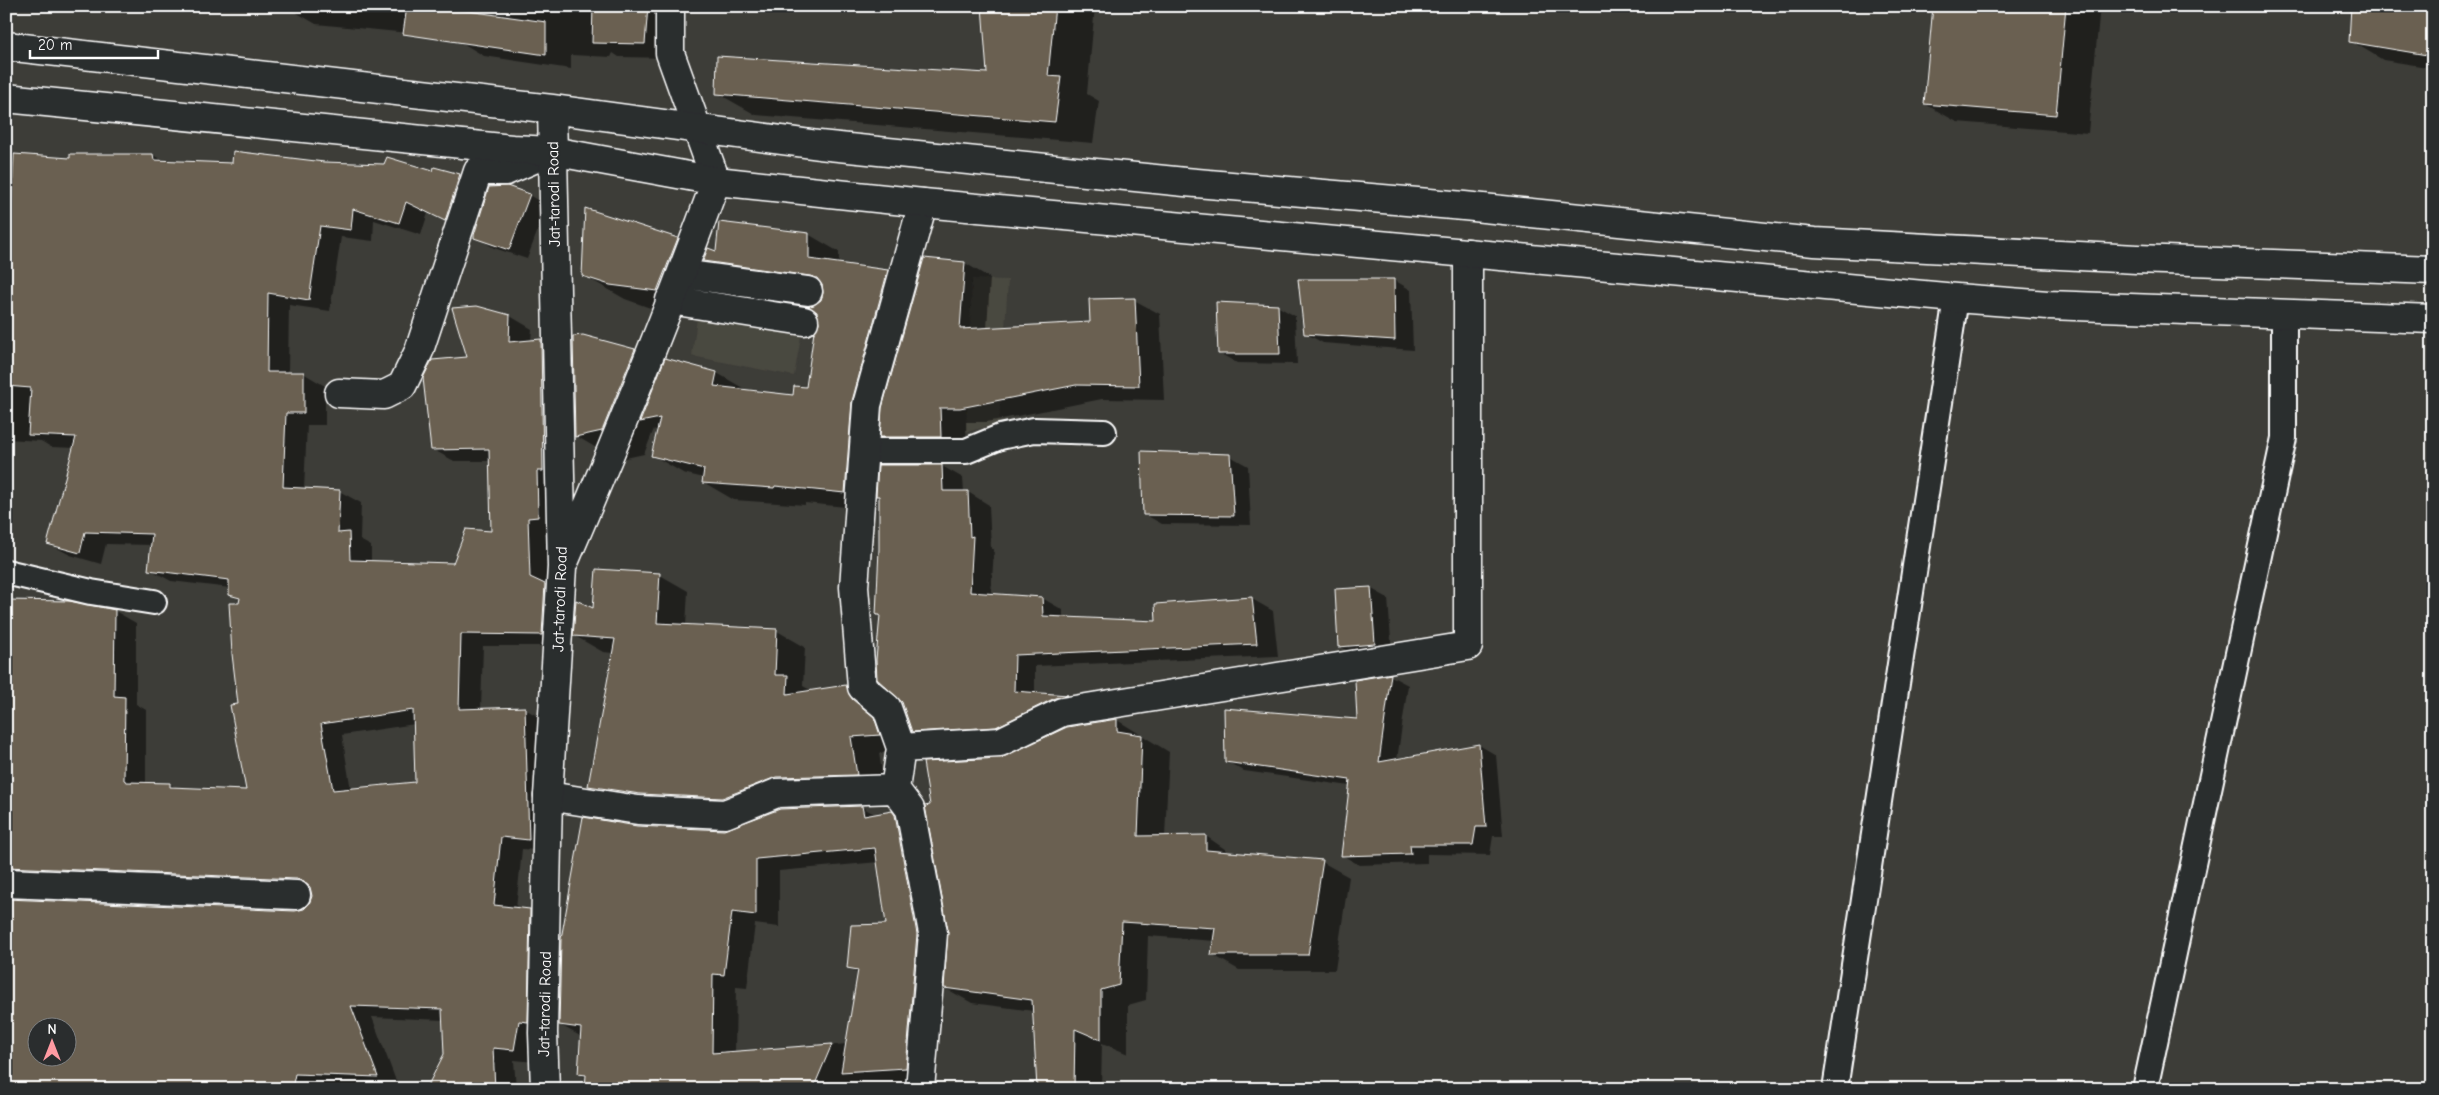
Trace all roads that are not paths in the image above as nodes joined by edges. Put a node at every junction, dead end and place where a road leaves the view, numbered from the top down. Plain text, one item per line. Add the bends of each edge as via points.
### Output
1 (670, 6) edge
2 (6, 46) edge
3 (6, 98) edge
4 (552, 109) junction
5 (698, 129) junction
6 (552, 151) junction
7 (716, 181) junction
8 (923, 203) junction
9 (1468, 253) junction
10 (2433, 270) edge
11 (682, 274) junction
12 (808, 291) dead end
13 (1956, 298) junction
14 (670, 300) junction
15 (2284, 314) junction
16 (2433, 319) edge
17 (804, 321) dead end
18 (340, 393) dead end
19 (1104, 432) dead end
20 (864, 452) junction
21 (562, 567) junction
22 (6, 572) edge
23 (154, 602) dead end
24 (901, 748) junction
25 (895, 789) junction
26 (548, 796) junction
27 (6, 884) edge
28 (296, 895) dead end
29 (545, 1089) edge
30 (920, 1089) edge
31 (1835, 1089) edge
32 (2145, 1089) edge

1 - 5 main road via 670,53
2 - 4 main road
3 - 6 main road
4 - 5 main road
4 - 6 main road, Jat-tarodi Road
5 - 7 main road
5 - 10 main road via 819,145 1184,182 1464,206 1814,242
6 - 7 main road
6 - 18 main road via 506,172 478,172 419,351 402,386 384,395
6 - 21 main road, Jat-tarodi Road
7 - 8 main road
7 - 11 main road
8 - 9 main road
8 - 20 main road via 867,405
9 - 13 main road
9 - 24 main road via 1468,646 1062,712 1000,742
11 - 12 main road
11 - 14 main road
13 - 15 main road via 2048,306
13 - 31 lane
14 - 17 main road
14 - 21 main road via 615,445
15 - 16 main road
15 - 32 lane via 2284,438
19 - 20 lane via 1034,430 1000,437 966,451
20 - 24 main road via 854,587 862,687 887,708
21 - 26 main road, Jat-tarodi Road
22 - 23 lane via 91,592
24 - 25 main road
25 - 26 main road via 777,793 725,814 638,810
25 - 30 main road via 910,809 933,933
26 - 29 main road, Jat-tarodi Road via 543,1033
27 - 28 main road

